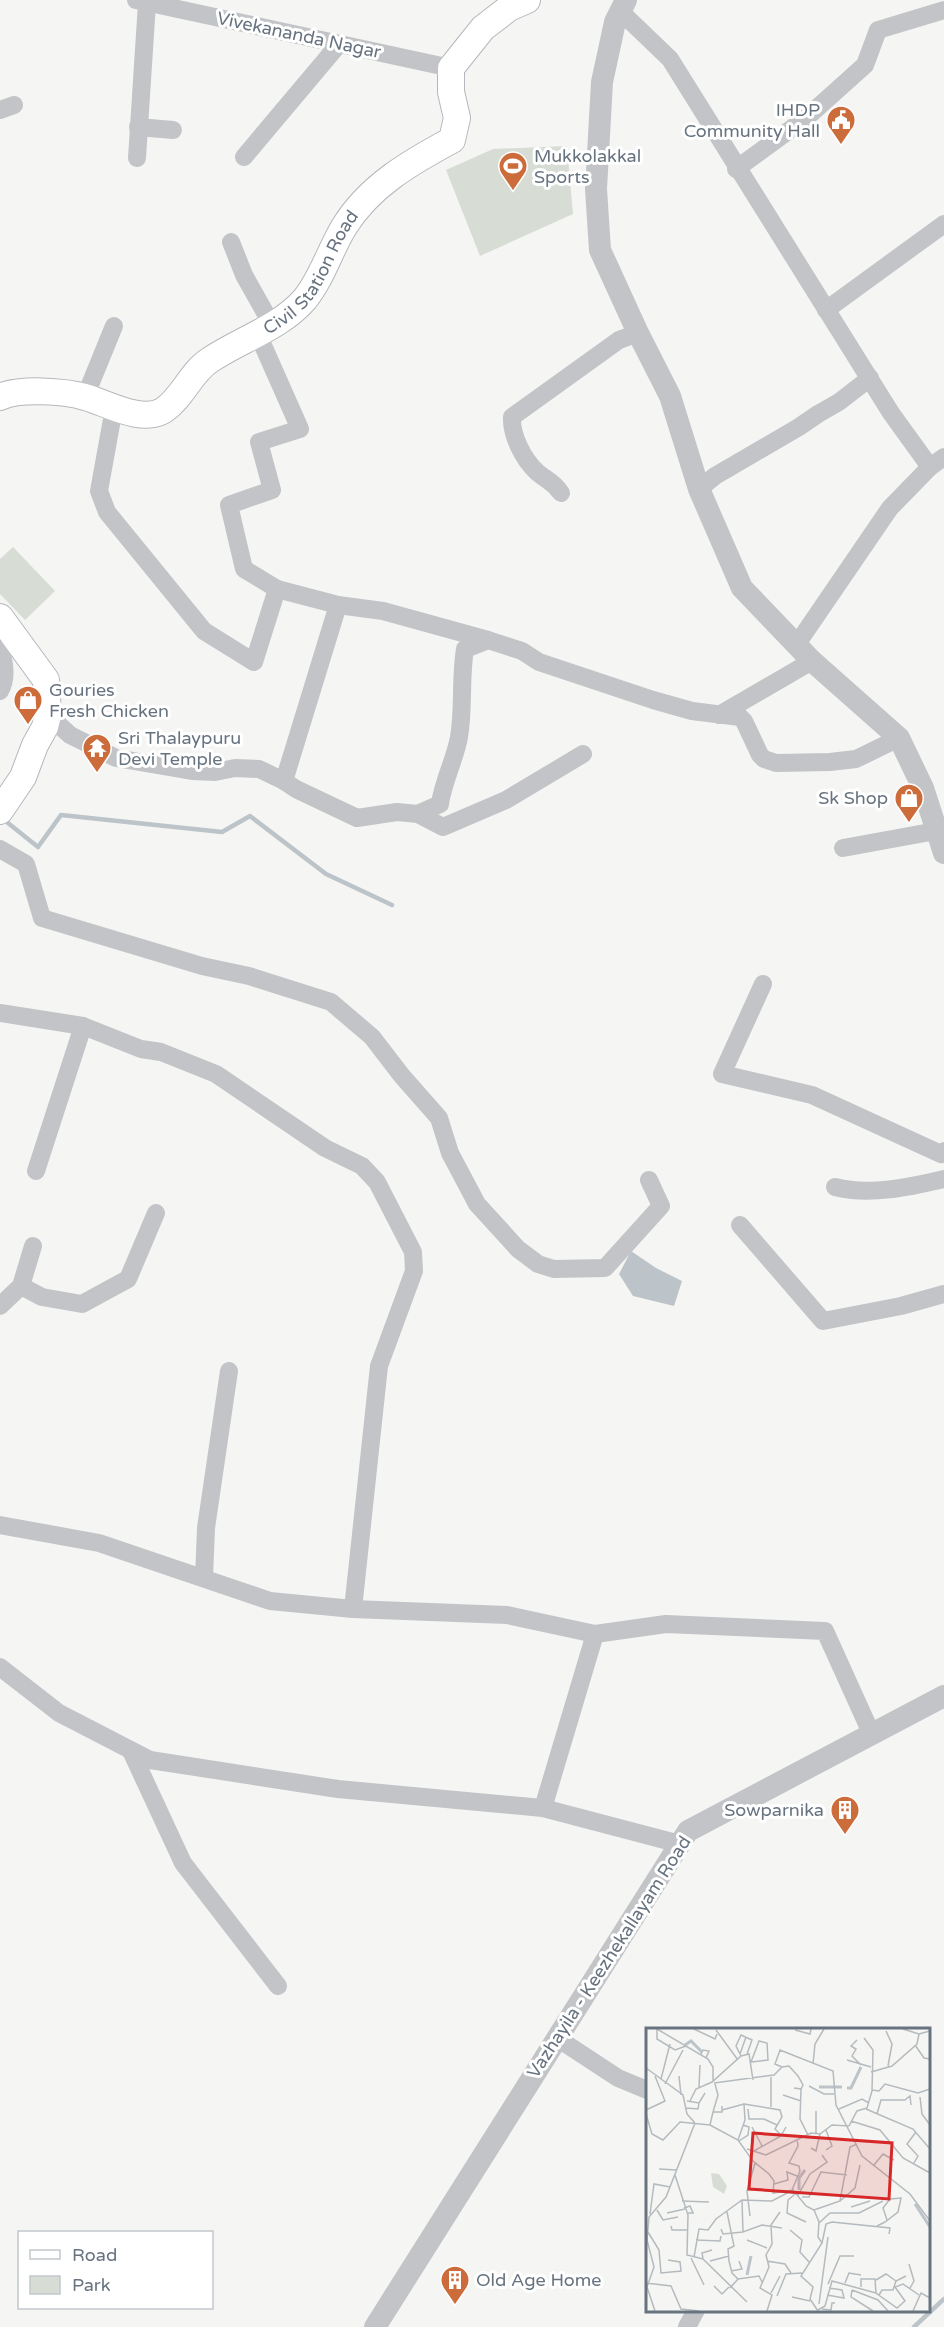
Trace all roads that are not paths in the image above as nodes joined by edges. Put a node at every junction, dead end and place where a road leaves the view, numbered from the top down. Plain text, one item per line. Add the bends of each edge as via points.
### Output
1 (527, 0) edge
2 (142, 1) edge
3 (623, 6) edge
4 (944, 10) edge
5 (339, 44) junction
6 (451, 68) junction
7 (138, 127) junction
8 (173, 130) dead end
9 (244, 157) dead end
10 (137, 158) dead end
11 (736, 169) junction
12 (944, 224) edge
13 (231, 242) dead end
14 (826, 310) junction
15 (114, 326) dead end
16 (264, 329) junction
17 (638, 333) junction
18 (870, 378) junction
19 (0, 397) edge
20 (85, 397) junction
21 (114, 408) junction
22 (937, 462) edge
23 (699, 489) junction
24 (561, 493) dead end
25 (277, 589) junction
26 (338, 605) junction
27 (0, 617) edge
28 (488, 639) junction
29 (0, 650) edge
30 (805, 652) junction
31 (0, 691) edge
32 (48, 715) junction
33 (719, 715) junction
34 (899, 738) junction
35 (583, 754) dead end
36 (284, 781) junction
37 (0, 811) edge
38 (417, 814) junction
39 (936, 831) junction
40 (843, 848) dead end
41 (0, 849) edge
42 (944, 853) edge
43 (763, 984) dead end
44 (0, 1013) edge
45 (83, 1026) junction
46 (944, 1151) edge
47 (36, 1171) dead end
48 (944, 1179) edge
49 (649, 1180) dead end
50 (835, 1187) dead end
51 (156, 1213) dead end
52 (740, 1226) dead end
53 (33, 1246) dead end
54 (21, 1286) junction
55 (944, 1294) edge
56 (0, 1306) edge
57 (229, 1371) dead end
58 (0, 1525) edge
59 (204, 1578) junction
60 (353, 1609) junction
61 (595, 1634) junction
62 (0, 1667) edge
63 (944, 1696) edge
64 (872, 1735) junction
65 (131, 1751) junction
66 (543, 1808) junction
67 (680, 1844) junction
68 (278, 1986) dead end
69 (557, 2038) junction
70 (646, 2090) edge
71 (695, 2312) edge
72 (375, 2327) edge
73 (687, 2327) edge

1 - 6 main road via 483,28
2 - 5 street, Vivekananda Nagar
2 - 7 street
3 - 11 street via 670,59
3 - 17 street via 615,22 602,82 596,189 600,250
4 - 11 street via 878,30 865,65 806,118
5 - 6 street, Vivekananda Nagar
5 - 9 street
6 - 16 main road, Civil Station Road via 457,118 452,140 388,178 368,196 345,226 305,298 280,321
7 - 8 street
7 - 10 street
11 - 14 street
12 - 14 street
13 - 16 street
14 - 18 street
15 - 20 street
16 - 21 main road, Civil Station Road via 208,361 162,411 150,414
16 - 25 street via 300,429 260,442 273,490 229,505 244,569
17 - 23 street via 670,396
17 - 24 street via 602,351 512,417 520,448 537,472 553,482
18 - 22 street via 891,413
18 - 23 street via 839,402
19 - 20 main road, Civil Station Road via 37,392
20 - 21 main road, Civil Station Road
21 - 25 street via 99,490 107,512 204,631 254,662
22 - 30 street via 890,508
23 - 30 street via 742,588
25 - 26 street
26 - 28 street via 383,611
26 - 36 street
27 - 32 main road via 46,680
28 - 33 street via 598,683 692,711
28 - 38 street via 465,650 459,738 442,786 440,804
29 - 31 street via 5,662
30 - 33 street
30 - 34 street
32 - 36 street via 70,735 116,758 192,771 259,769
32 - 37 main road via 23,777
33 - 34 street via 740,717 760,754 776,763 856,759
34 - 39 street via 923,788
35 - 38 street via 506,800 443,827
36 - 38 street via 357,818 397,812
39 - 40 street
39 - 42 street
41 - 49 street via 26,864 42,918 331,1002 372,1037 439,1118 450,1153 477,1204 518,1249 538,1264 554,1269 605,1268 661,1206
43 - 46 street via 722,1074 812,1095 941,1154
44 - 45 street
45 - 47 street
45 - 60 street via 216,1074 325,1148 362,1166 377,1182 412,1252 414,1271 379,1366
48 - 50 street via 875,1190
51 - 54 street via 128,1279 82,1304 42,1298
52 - 55 street via 823,1321
53 - 54 street
54 - 56 street
57 - 59 street via 206,1527
58 - 59 street via 99,1542
59 - 60 street via 270,1601
60 - 61 street via 507,1616
61 - 64 street via 666,1624 825,1631
61 - 66 street
62 - 65 street via 59,1713
63 - 64 street, Vazhayila - Keezhekallayam Road
64 - 67 street, Vazhayila - Keezhekallayam Road via 688,1831
65 - 66 street via 150,1760 338,1789
65 - 68 street via 183,1863
66 - 67 street
67 - 69 street, Vazhayila - Keezhekallayam Road
69 - 70 street via 618,2078
69 - 72 street, Vazhayila - Keezhekallayam Road
71 - 73 street

